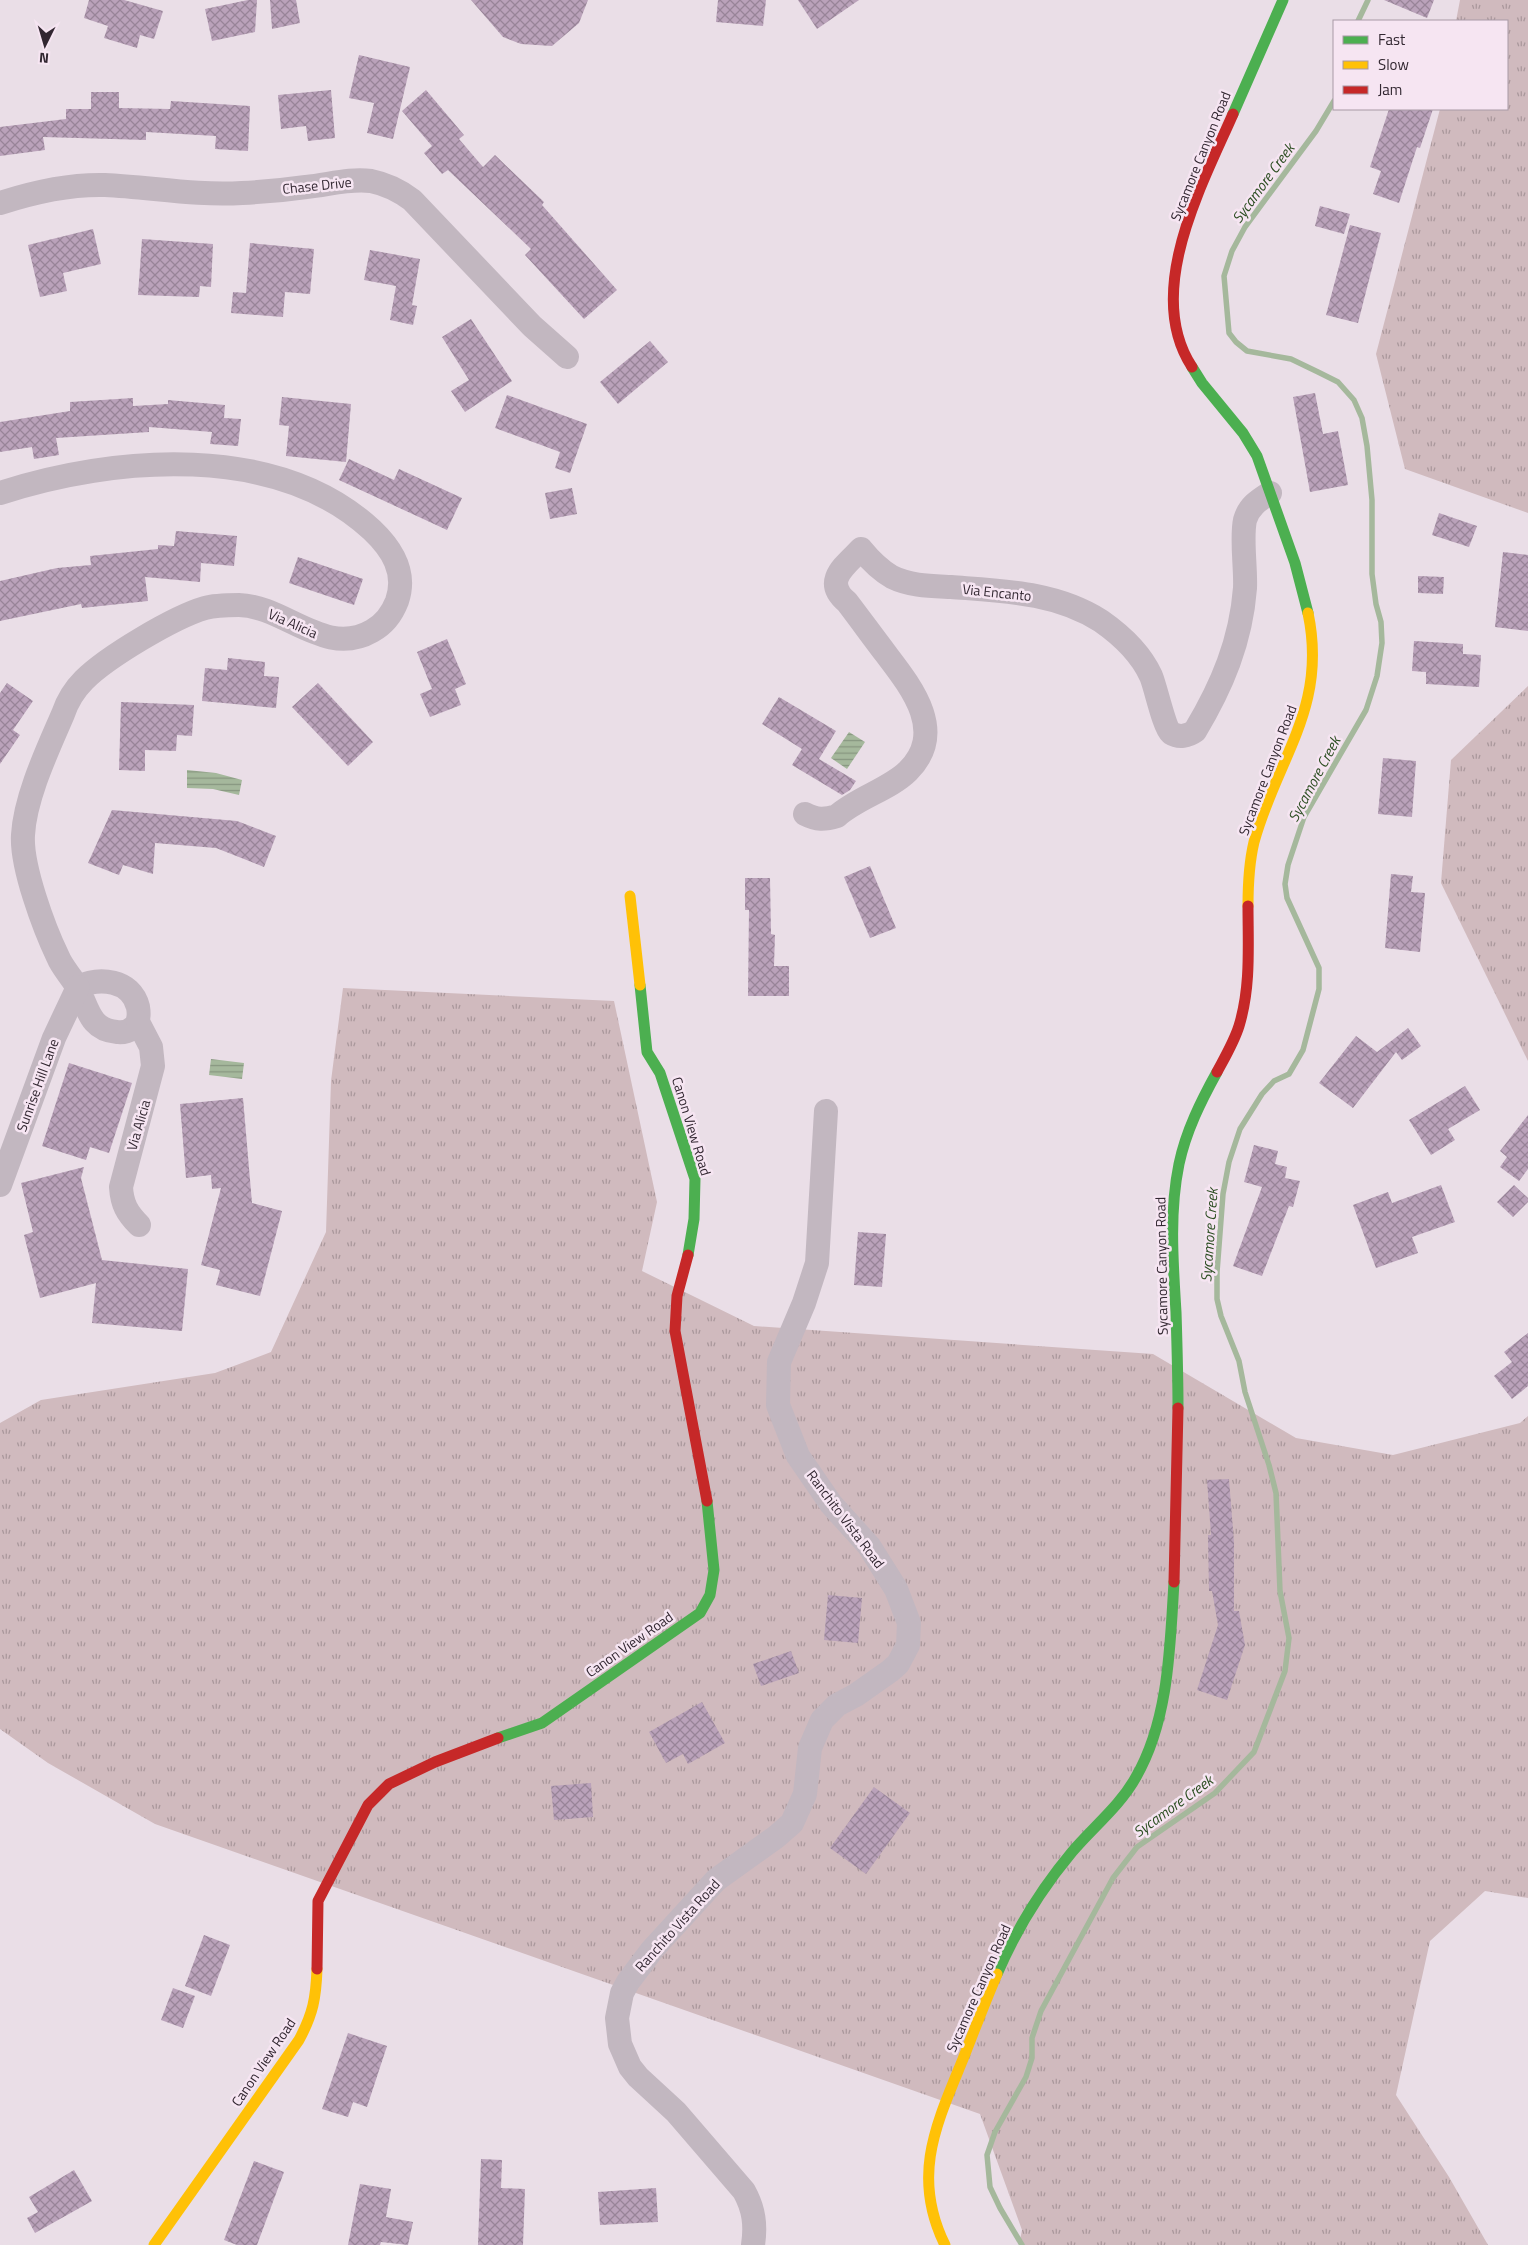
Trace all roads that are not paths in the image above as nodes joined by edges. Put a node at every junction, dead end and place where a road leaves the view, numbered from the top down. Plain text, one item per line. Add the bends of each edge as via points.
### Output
1 (1283, 0) edge
2 (0, 203) edge
3 (567, 357) dead end
4 (0, 493) edge
5 (1270, 493) junction
6 (804, 814) dead end
7 (630, 896) dead end
8 (78, 988) junction
9 (138, 1022) junction
10 (826, 1111) dead end
11 (0, 1185) edge
12 (139, 1226) dead end
13 (154, 2245) edge
14 (753, 2245) edge
15 (945, 2245) edge

1 - 5 main road, Sycamore Canyon Road via 1188,218 1179,254 1173,308 1178,334 1192,369 1254,449
2 - 3 street, Chase Drive via 31,193 81,186 240,193 352,180 371,181 388,186 412,200 532,326
4 - 8 street, Via Alicia via 28,483 133,466 195,465 246,470 284,478 334,501 384,541 397,562 399,573 398,598 386,619 378,628 355,638 343,640 319,635 259,608 218,606 179,618 105,661 82,682 67,704 45,756 25,815 22,837 24,861 58,959
5 - 6 street, Via Encanto via 1250,509 1245,521 1245,588 1240,626 1230,663 1195,731 1181,736 1166,726 1150,675 1138,655 1100,620 1076,608 1025,593 915,584 893,578 861,549 839,572 836,587 915,694 924,717 923,748 906,773 837,816 826,820
5 - 15 main road, Sycamore Canyon Road via 1290,545 1308,617 1313,653 1312,683 1304,720 1275,787 1252,854 1248,887 1248,964 1241,1018 1191,1124 1177,1174 1173,1223 1178,1388 1177,1526 1170,1634 1160,1710 1151,1743 1135,1780 1072,1851 1032,1906 1008,1949 968,2046 940,2118 929,2162 931,2209
7 - 13 main road, Canon View Road via 647,1052 660,1073 695,1179 694,1219 677,1296 675,1332 710,1515 714,1570 710,1595 700,1613 542,1723 435,1762 389,1784 368,1806 318,1901 318,1975 310,2020
8 - 9 street, Via Alicia via 93,1022 101,1029 122,1033
8 - 9 street, Via Alicia via 88,982 100,981 115,982 126,988 136,1002
8 - 11 street, Sunrise Hill Lane via 54,1038
9 - 12 street, Via Alicia via 151,1047 153,1066 121,1187 127,1213
10 - 14 street, Ranchito Vista Road via 817,1263 779,1362 778,1405 798,1456 832,1504 868,1546 896,1589 909,1623 908,1645 898,1664 890,1671 837,1705 822,1720 810,1748 805,1794 792,1823 716,1880 652,1950 622,1993 617,2018 620,2044 630,2067 676,2112 744,2191 755,2220

